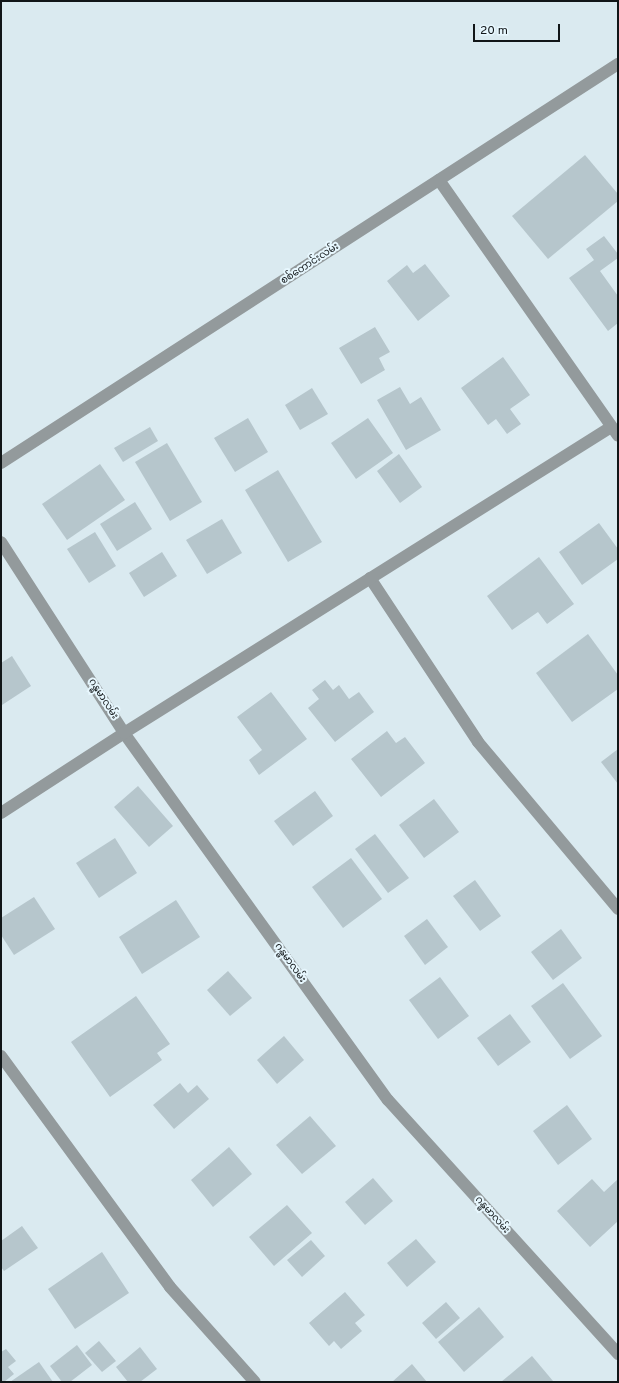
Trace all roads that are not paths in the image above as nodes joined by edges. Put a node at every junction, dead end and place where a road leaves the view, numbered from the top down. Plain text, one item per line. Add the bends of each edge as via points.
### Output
1 (618, 64) edge
2 (439, 180) junction
3 (615, 432) edge
4 (1, 463) edge
5 (1, 542) edge
6 (370, 578) junction
7 (124, 733) junction
8 (1, 813) edge
9 (618, 909) edge
10 (1, 1056) edge
11 (618, 1354) edge
12 (255, 1382) edge

1 - 2 street, စစ်တောင်းလမ်း
2 - 3 street
2 - 4 street, စစ်တောင်းလမ်း
3 - 6 street
5 - 7 street, ဂန္ဓမာလမ်း
6 - 7 street
6 - 9 street via 478,742
7 - 8 street
7 - 11 street, ဂန္ဓမာလမ်း via 388,1100
10 - 12 street via 170,1287

